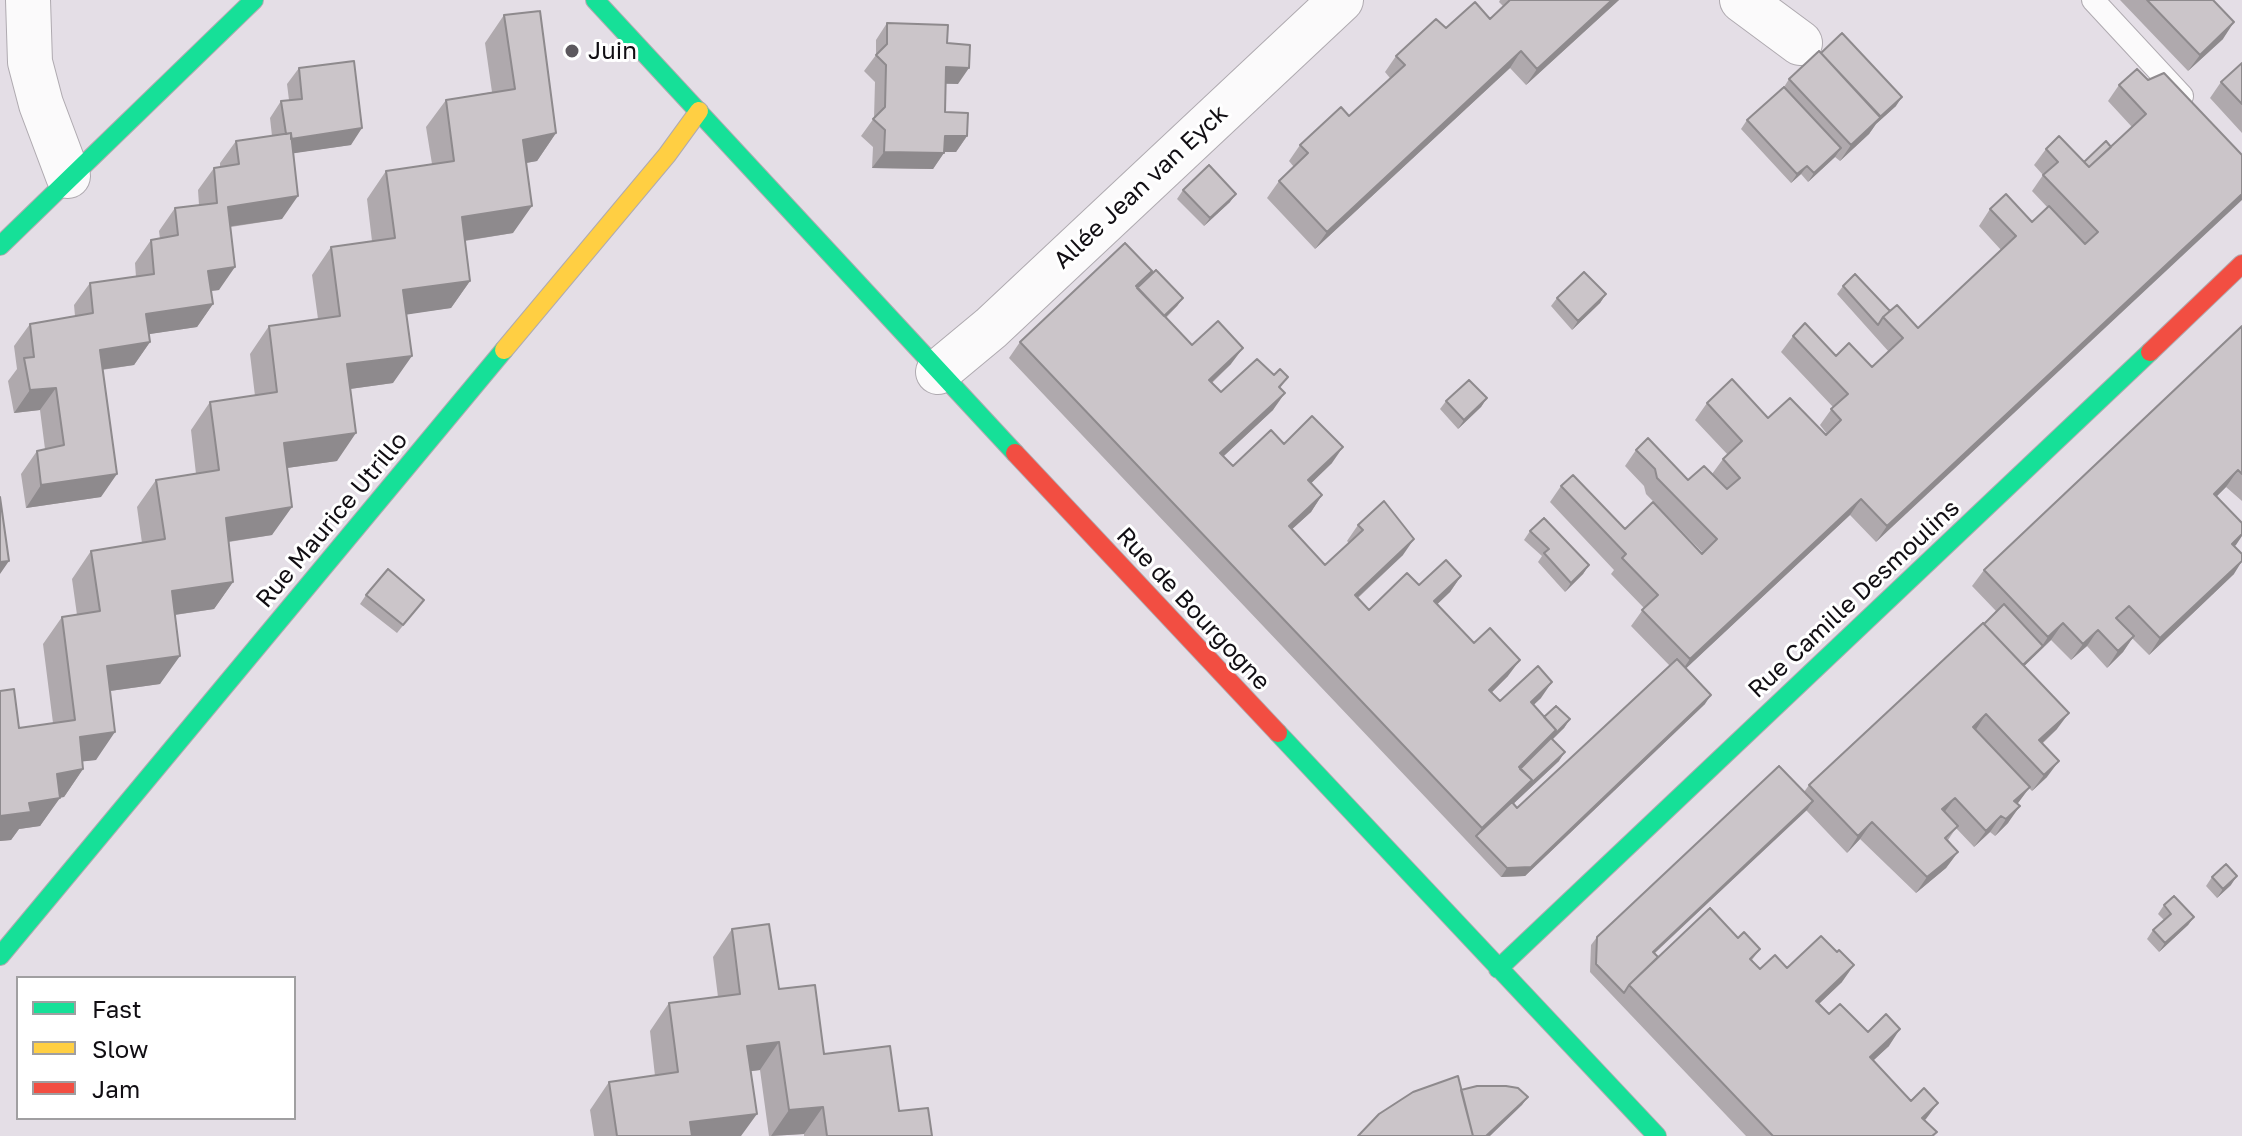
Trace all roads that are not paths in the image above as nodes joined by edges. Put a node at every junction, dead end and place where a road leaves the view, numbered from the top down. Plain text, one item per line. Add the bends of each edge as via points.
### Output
1 (28, 0) edge
2 (254, 0) edge
3 (595, 0) edge
4 (1341, 0) edge
5 (1742, 0) edge
6 (2093, 0) edge
7 (1800, 43) dead end
8 (699, 111) junction
9 (2199, 115) edge
10 (68, 176) junction
11 (0, 246) edge
12 (2242, 264) edge
13 (938, 372) junction
14 (0, 956) edge
15 (1498, 969) junction
16 (1657, 1136) edge

1 - 10 street via 30,62
2 - 10 street
3 - 8 street, Rue de Bourgogne
4 - 13 street, Allée Jean van Eyck
5 - 7 street
6 - 9 lane
8 - 13 street, Rue de Bourgogne
8 - 14 street, Rue Maurice Utrillo
10 - 11 street
12 - 15 street, Rue Camille Desmoulins
13 - 15 street, Rue de Bourgogne
15 - 16 street, Rue de Bourgogne

